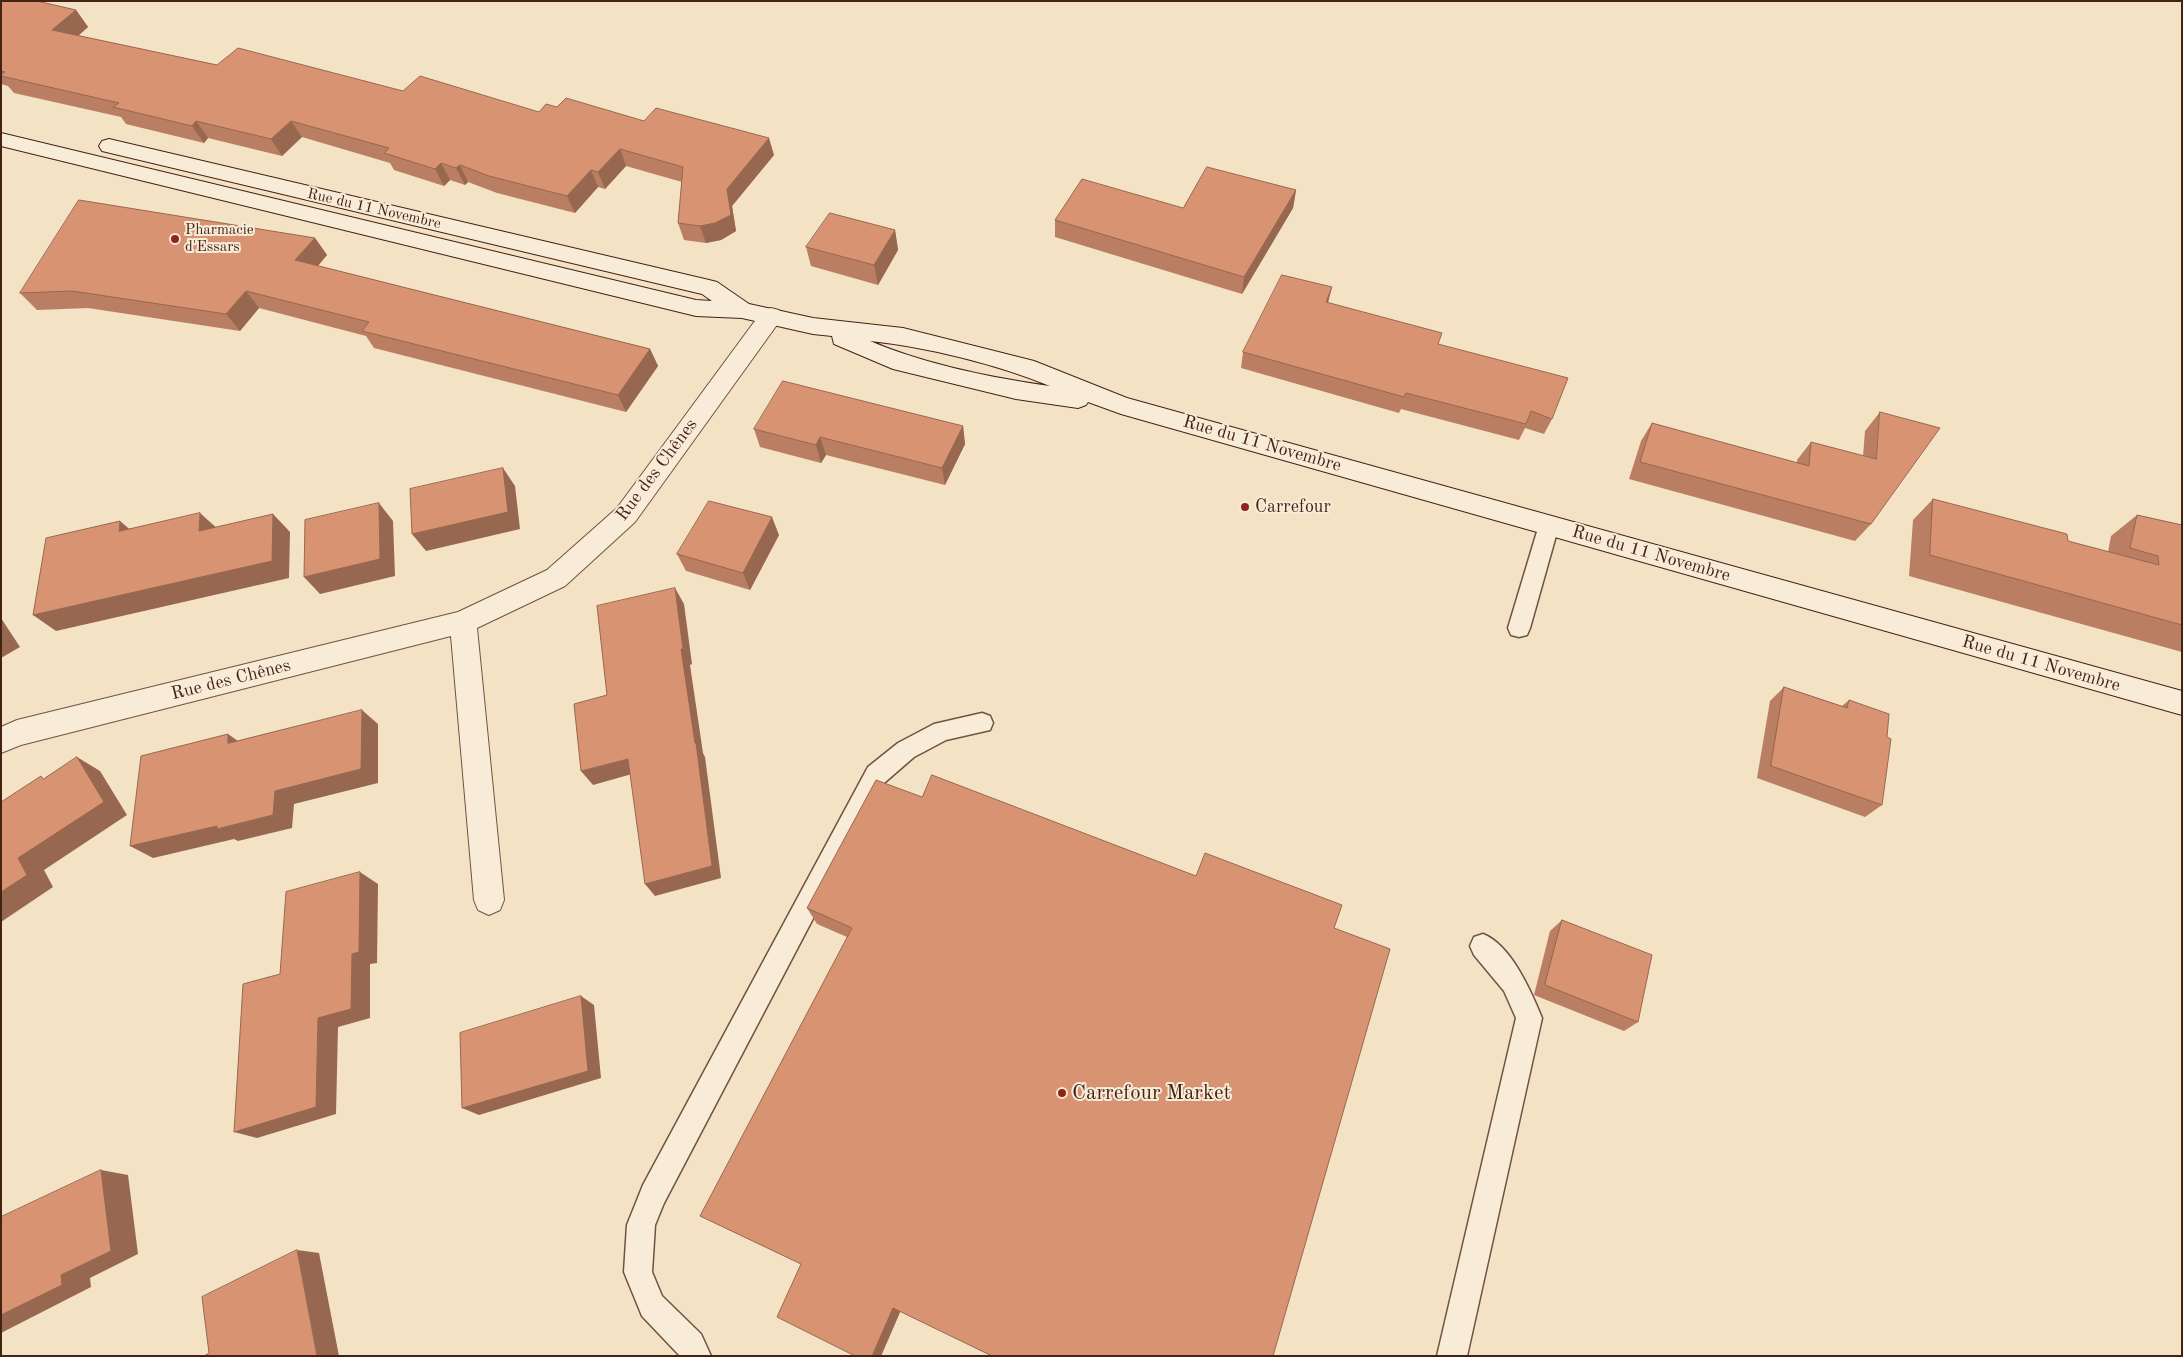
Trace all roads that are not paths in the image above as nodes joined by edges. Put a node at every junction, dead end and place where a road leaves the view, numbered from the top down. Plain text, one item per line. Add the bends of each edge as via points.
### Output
1 (1, 120) edge
2 (1, 139) edge
3 (742, 310) junction
4 (771, 316) junction
5 (1549, 525) junction
6 (463, 622) junction
7 (1519, 628) dead end
8 (2182, 703) edge
9 (982, 723) dead end
10 (1, 740) edge
11 (489, 900) dead end
12 (1483, 946) dead end
13 (696, 1356) edge
14 (1452, 1356) edge

1 - 3 main road, Rue du 11 Novembre via 709,288
2 - 3 main road, Rue du 11 Novembre via 696,308
3 - 4 main road, Rue du 11 Novembre
4 - 5 main road, Rue du 11 Novembre via 813,326 893,360 1016,390 1121,405
4 - 6 main road, Rue des Chênes via 626,515 556,578
5 - 7 lane
5 - 8 main road, Rue du 11 Novembre
6 - 10 main road, Rue des Chênes via 17,733
6 - 11 main road
9 - 13 lane via 942,731 906,750 876,775 653,1195 641,1225 638,1272 652,1306 690,1345
12 - 14 lane via 1513,982 1530,1018

